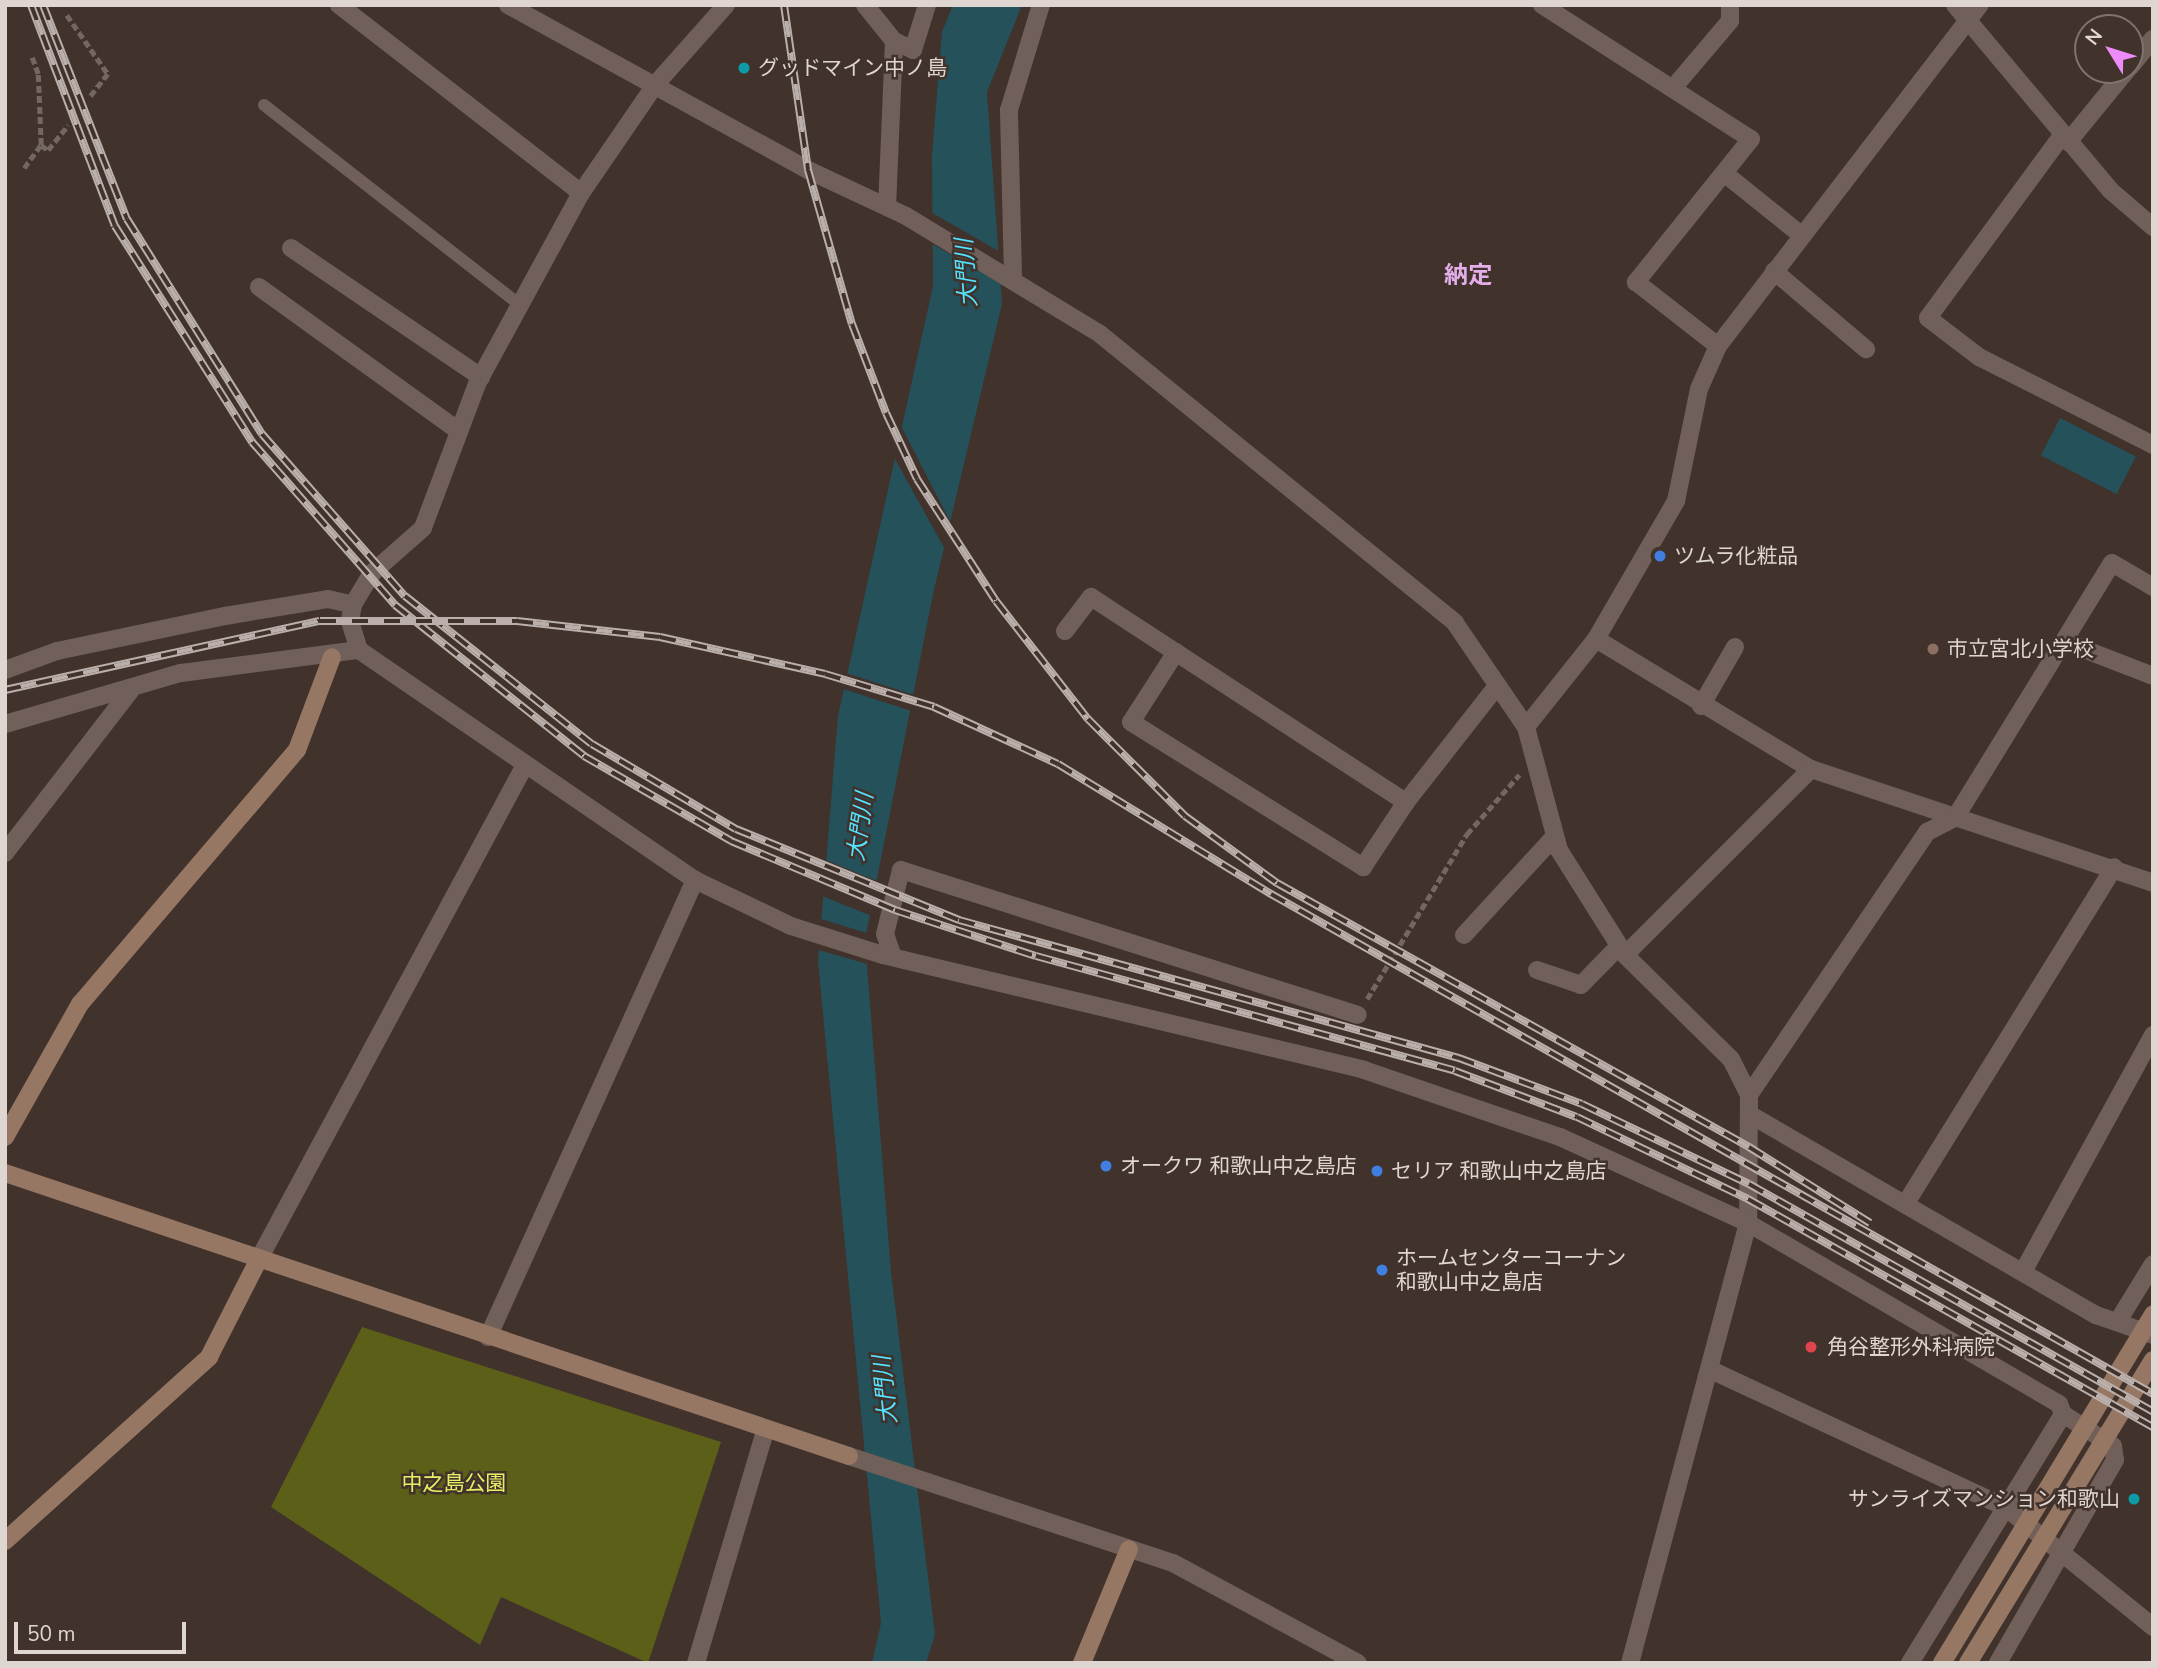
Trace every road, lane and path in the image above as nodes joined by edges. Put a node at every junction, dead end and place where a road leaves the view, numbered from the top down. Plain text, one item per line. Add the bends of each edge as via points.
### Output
1 (339, 5) edge
2 (508, 5) edge
3 (726, 5) edge
4 (865, 5) edge
5 (927, 5) edge
6 (1041, 5) edge
7 (1542, 5) edge
8 (1730, 5) edge
9 (1955, 5) edge
10 (1980, 5) edge
11 (67, 15) dead end
12 (1967, 20) junction
13 (894, 41) junction
14 (31, 55) dead end
15 (2115, 84) edge
16 (655, 85) junction
17 (1674, 88) junction
18 (89, 98) dead end
19 (264, 105) dead end
20 (68, 125) dead end
21 (2066, 138) junction
22 (41, 145) junction
23 (24, 168) dead end
24 (1724, 173) junction
25 (581, 193) junction
26 (887, 207) junction
27 (2153, 228) edge
28 (1801, 235) junction
29 (291, 248) dead end
30 (1774, 271) junction
31 (1007, 272) junction
32 (259, 287) dead end
33 (520, 305) junction
34 (1718, 346) junction
35 (1866, 349) dead end
36 (481, 377) junction
37 (459, 431) junction
38 (2153, 445) edge
39 (2153, 587) edge
40 (353, 605) junction
41 (1065, 631) dead end
42 (1596, 639) junction
43 (2068, 643) junction
44 (1735, 647) dead end
45 (359, 650) junction
46 (1176, 652) junction
47 (332, 657) junction
48 (5, 670) edge
49 (2153, 676) edge
50 (1497, 686) junction
51 (130, 691) junction
52 (1701, 706) junction
53 (5, 724) edge
54 (1526, 727) junction
55 (1535, 764) junction
56 (525, 765) junction
57 (1811, 769) junction
58 (1406, 802) junction
59 (1955, 818) junction
60 (1555, 836) junction
61 (5, 853) edge
62 (2114, 867) junction
63 (695, 880) junction
64 (2153, 883) edge
65 (1465, 927) dead end
66 (1622, 950) junction
67 (888, 956) junction
68 (1537, 970) dead end
69 (1358, 1016) joint
70 (2153, 1035) edge
71 (1749, 1095) junction
72 (1749, 1114) junction
73 (5, 1137) edge
74 (5, 1173) edge
75 (1906, 1203) junction
76 (1748, 1223) junction
77 (259, 1259) junction
78 (2153, 1264) edge
79 (2025, 1268) junction
80 (2153, 1314) edge
81 (2118, 1321) junction
82 (2153, 1335) edge
83 (488, 1337) junction
84 (2153, 1360) edge
85 (1711, 1370) junction
86 (2063, 1414) junction
87 (765, 1431) junction
88 (2005, 1507) junction
89 (5, 1541) edge
90 (1129, 1549) junction
91 (2062, 1559) junction
92 (2153, 1627) edge
93 (696, 1663) edge
94 (1082, 1663) edge
95 (1358, 1663) edge
96 (1630, 1663) edge
97 (1910, 1663) edge
98 (1942, 1663) edge
99 (1968, 1663) edge
100 (1998, 1663) edge

1 - 25 street
2 - 16 street
3 - 16 street
4 - 13 street
5 - 13 street via 913,50
6 - 31 street via 1009,110
7 - 17 street
8 - 17 street via 1730,21
9 - 12 street
10 - 12 street
11 - 18 path via 108,74
12 - 21 street
12 - 28 street
13 - 26 street
14 - 22 path
15 - 21 street
16 - 25 street
16 - 26 street
17 - 24 street via 1751,139
19 - 33 lane
20 - 22 path via 48,150
21 - 27 street
21 - 38 street via 1928,318 1979,357
22 - 23 path
24 - 28 street
24 - 34 street via 1636,282
25 - 33 street
26 - 31 street
28 - 30 street
29 - 36 street
30 - 34 street
30 - 35 street
31 - 50 street via 1100,334 1455,624
32 - 37 street
33 - 36 street
34 - 42 street via 1699,389 1676,501
36 - 37 street
37 - 40 street via 424,528 372,573
39 - 43 street via 2112,562
40 - 45 street via 350,621
40 - 48 street via 328,599 225,616 57,651
41 - 46 street via 1091,597
42 - 52 street
42 - 54 street
43 - 49 street
43 - 59 street
44 - 52 street
45 - 47 street
45 - 56 street
46 - 58 street
46 - 58 street via 1131,722 1363,867
47 - 51 street via 181,673
47 - 73 street via 297,750 79,1004
50 - 54 street
50 - 58 street
51 - 53 street
51 - 61 street
52 - 57 street
54 - 55 street
55 - 60 street
55 - 69 path via 1467,834
56 - 63 street
56 - 77 street
57 - 59 street
57 - 66 street
59 - 62 street
59 - 71 street via 1927,832
60 - 65 street
60 - 66 street
62 - 64 street
62 - 75 street
63 - 67 street via 790,926
63 - 83 street
66 - 68 street via 1581,985
66 - 71 street via 1731,1059
67 - 69 street via 885,934 901,870
67 - 76 street via 1364,1070 1560,1137
70 - 79 street
71 - 72 street
72 - 75 street
72 - 76 street
74 - 77 street
75 - 79 street
76 - 85 street
76 - 86 street via 2059,1404
77 - 83 street
77 - 89 street via 209,1357
78 - 81 street
79 - 81 street via 2096,1315
80 - 98 street
81 - 82 street
83 - 87 street
84 - 99 street
85 - 88 street
85 - 96 street
86 - 88 street
86 - 91 street via 2113,1446 2115,1460
87 - 90 street
87 - 93 street
88 - 91 street
88 - 97 street
90 - 94 street
90 - 95 street via 1173,1563
91 - 92 street
91 - 100 street

